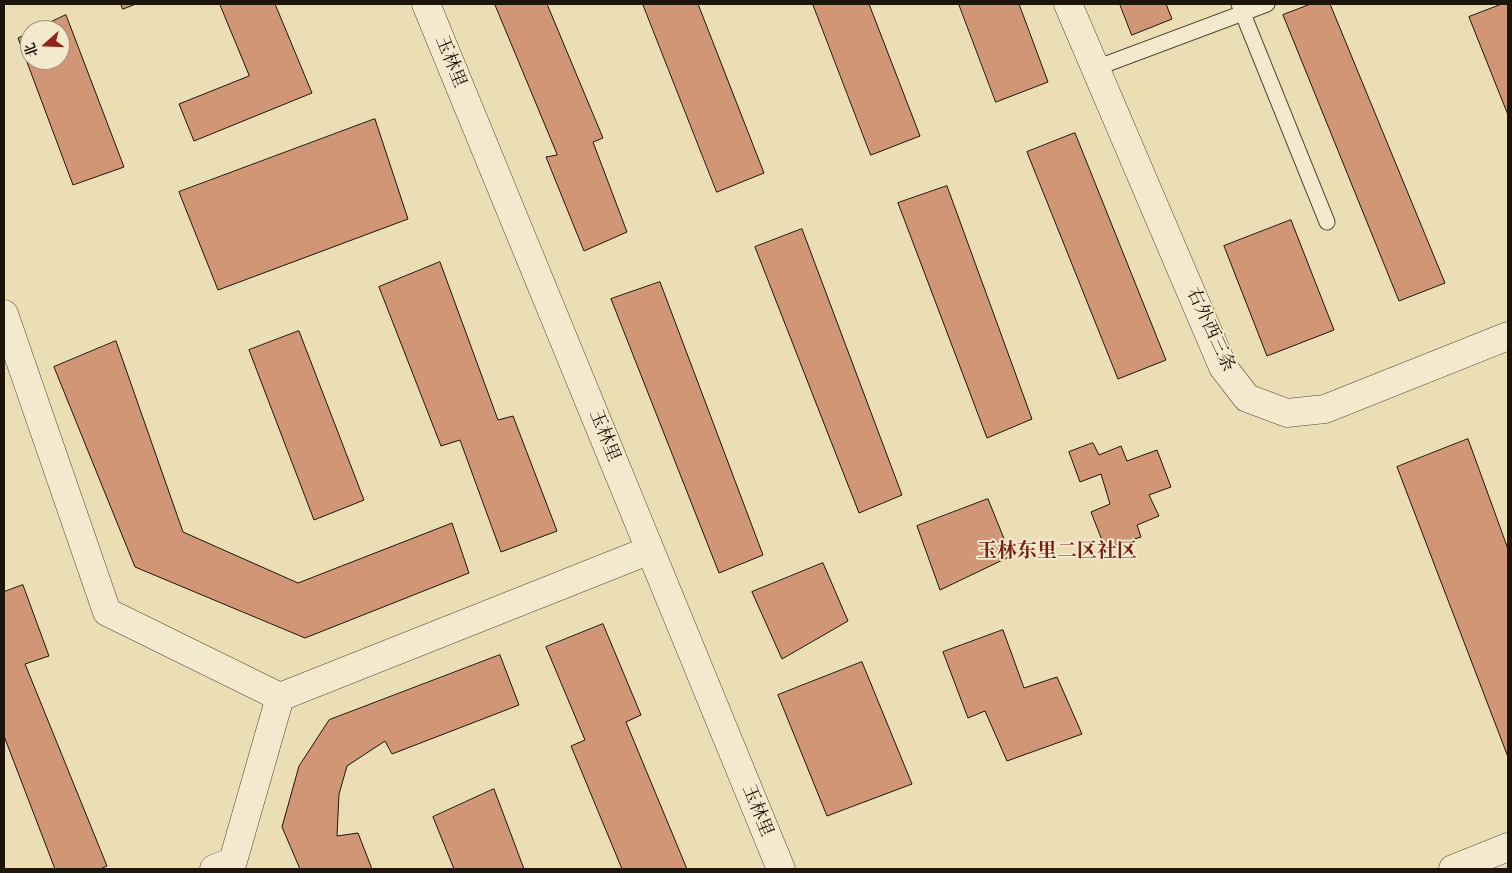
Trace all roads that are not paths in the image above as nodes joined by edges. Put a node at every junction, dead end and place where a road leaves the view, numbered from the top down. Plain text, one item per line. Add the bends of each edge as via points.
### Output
1 (426, 4) edge
2 (1068, 4) edge
3 (1267, 4) edge
4 (1241, 8) edge
5 (1096, 68) junction
6 (1327, 222) dead end
7 (4, 314) edge
8 (1508, 336) edge
9 (650, 550) junction
10 (280, 697) junction
11 (1508, 847) edge
12 (214, 869) edge
13 (781, 869) edge
14 (1453, 869) edge

1 - 9 street, 玉林里
2 - 5 street, 右外西三条
3 - 4 lane
4 - 5 lane
4 - 6 lane
5 - 8 street, 右外西三条 via 1223,367 1247,398 1287,413 1326,409
7 - 10 street via 107,612
9 - 10 street
9 - 13 street, 玉林里
10 - 12 street via 233,861
11 - 14 street

